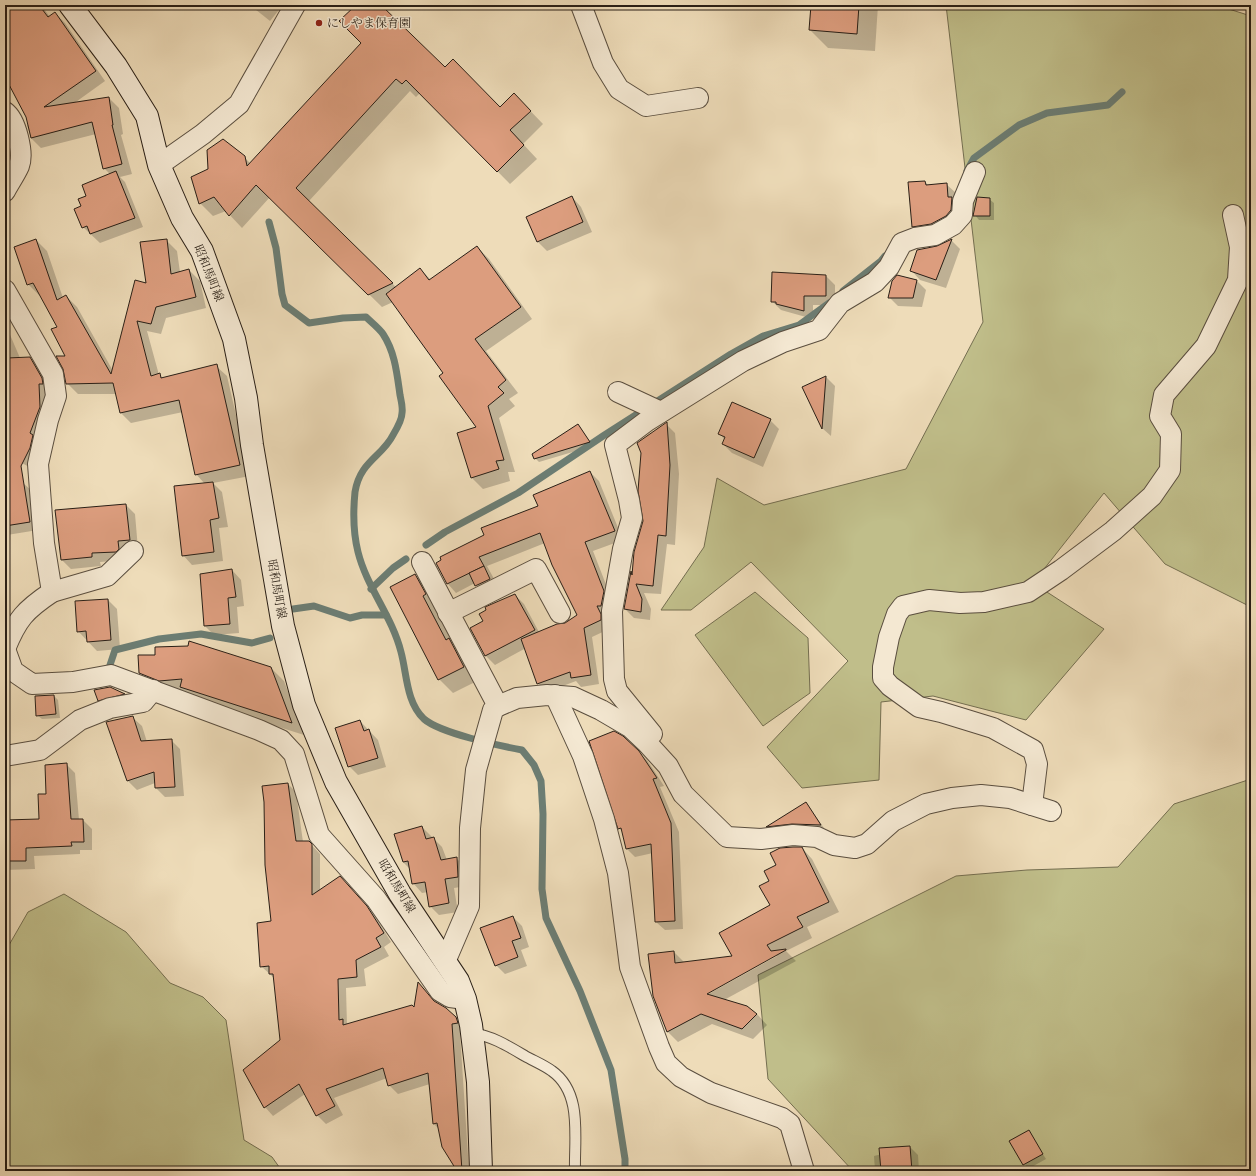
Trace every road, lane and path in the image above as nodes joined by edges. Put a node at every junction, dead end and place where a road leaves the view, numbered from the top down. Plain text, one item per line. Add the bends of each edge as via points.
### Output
1 (70, 5) edge
2 (296, 5) edge
3 (581, 5) edge
4 (698, 98) dead end
5 (5, 112) edge
6 (160, 165) junction
7 (975, 172) dead end
8 (5, 191) edge
9 (1233, 215) dead end
10 (5, 290) edge
11 (618, 392) dead end
12 (661, 412) junction
13 (133, 551) dead end
14 (422, 562) dead end
15 (52, 592) junction
16 (448, 613) junction
17 (560, 613) dead end
18 (5, 649) edge
19 (153, 690) junction
20 (554, 695) junction
21 (498, 706) junction
22 (5, 756) edge
23 (668, 766) junction
24 (1032, 805) junction
25 (1051, 811) dead end
26 (445, 962) junction
27 (465, 999) junction
28 (472, 1033) junction
29 (481, 1171) edge
30 (575, 1171) edge
31 (804, 1171) edge

1 - 6 main road, 昭和馬町線 via 116,66 147,116
2 - 6 street via 239,104
3 - 4 street via 603,62 619,89 646,106
5 - 8 street via 14,124 20,148 19,164
6 - 26 main road, 昭和馬町線 via 182,218 202,250 234,339 283,626 304,705 336,782 400,894
7 - 12 street via 963,202 962,215 953,225 935,235 902,243 889,267 875,282 840,304 819,330 783,342 743,361
9 - 24 street via 1240,247 1238,280 1206,346 1164,395 1160,416 1171,434 1170,470 1152,496 1113,531 1028,592 984,602 930,600 903,606 897,614 889,637 883,678 890,686 919,707 992,728 1033,750 1037,764
10 - 15 street via 53,374 56,396 38,464 44,543
11 - 12 street
12 - 23 street via 615,445 632,518 612,611 614,679 618,691 660,744
13 - 15 street via 107,576
14 - 16 street
15 - 18 street via 17,621
16 - 17 street via 536,570
16 - 21 street
18 - 19 street via 13,671 32,684 73,682 111,675
19 - 22 street via 143,702 110,708 80,720 40,750
19 - 27 street via 281,740 294,754 319,835 376,899 440,991 450,997
20 - 21 street via 517,698
20 - 23 street via 573,697 630,727
20 - 31 street via 583,756 604,819 618,873 630,967 666,1063 681,1078 712,1093 782,1118 790,1124
21 - 26 street via 493,710 476,770 470,828 469,906
23 - 24 street via 683,794 728,837 817,837 855,848 867,844 893,821 926,804 981,795 1003,797
24 - 25 street
26 - 27 main road, 昭和馬町線 via 458,981
27 - 28 main road, 昭和馬町線
28 - 29 main road, 昭和馬町線 via 478,1082
28 - 30 lane via 488,1036 511,1048 552,1071 566,1084 574,1106

